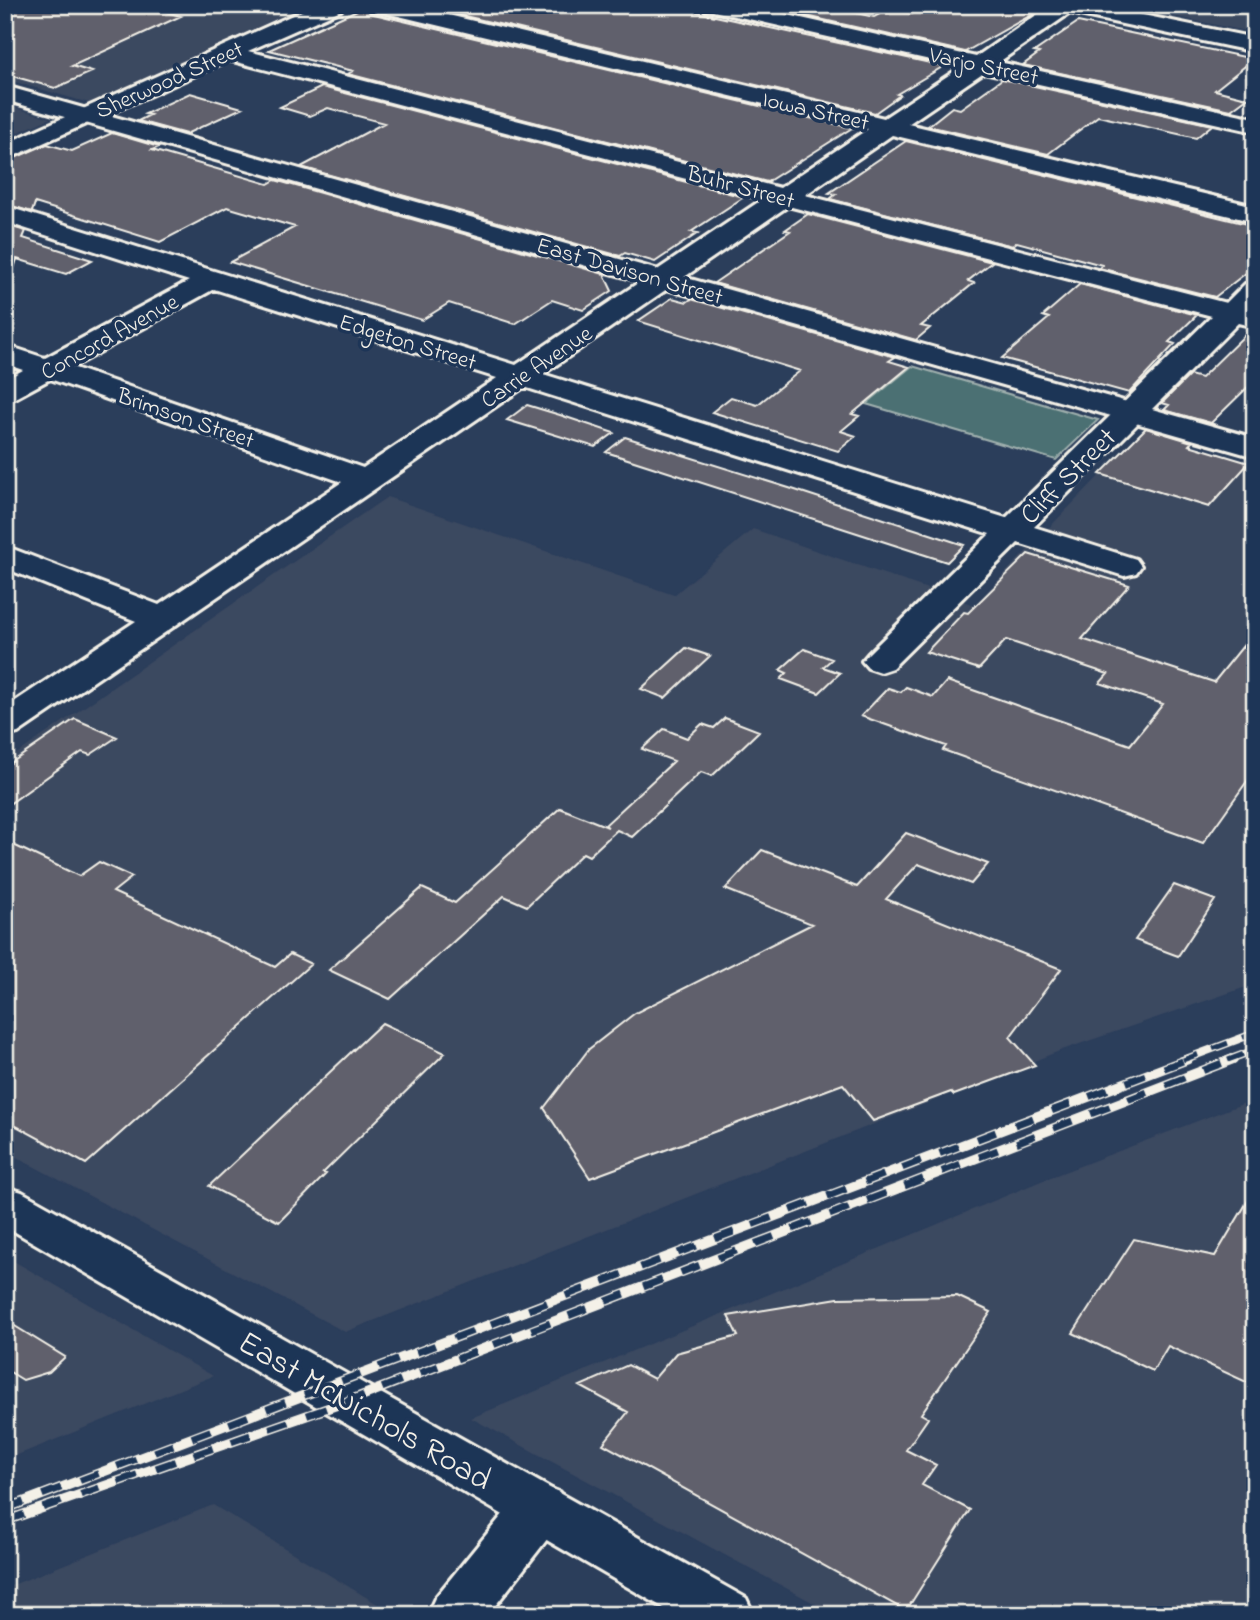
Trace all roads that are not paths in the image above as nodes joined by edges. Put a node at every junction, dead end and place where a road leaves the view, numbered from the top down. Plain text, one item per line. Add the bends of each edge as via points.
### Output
1 (333, 5) edge
2 (378, 5) edge
3 (713, 5) edge
4 (1064, 6) edge
5 (1255, 45) edge
6 (228, 53) junction
7 (981, 64) junction
8 (5, 93) edge
9 (87, 116) junction
10 (1255, 125) edge
11 (888, 127) junction
12 (5, 153) edge
13 (784, 197) junction
14 (5, 214) edge
15 (1255, 214) edge
16 (212, 279) junction
17 (663, 280) junction
18 (1255, 290) edge
19 (1243, 316) edge
20 (5, 354) edge
21 (48, 369) junction
22 (520, 376) junction
23 (5, 392) edge
24 (1130, 412) junction
25 (1255, 448) edge
26 (367, 480) junction
27 (1011, 531) junction
28 (5, 556) edge
29 (1124, 566) dead end
30 (162, 619) junction
31 (880, 660) dead end
32 (5, 725) edge
33 (5, 1204) edge
34 (540, 1508) junction
35 (455, 1615) edge
36 (726, 1615) edge

1 - 6 street, Sherwood Street
2 - 11 street, Iowa Street
3 - 7 street, Varjo Street
4 - 5 street
4 - 7 street, Carrie Avenue
6 - 9 street, Sherwood Street
6 - 13 street, Buhr Street
7 - 10 street, Varjo Street
7 - 11 street, Carrie Avenue
8 - 9 street, East Davison Street
9 - 12 street, Sherwood Street
9 - 17 street, East Davison Street
11 - 13 street, Carrie Avenue
11 - 15 street, Iowa Street
13 - 17 street, Carrie Avenue
13 - 19 street, Buhr Street
14 - 16 street, Edgeton Street
16 - 21 street, Concord Avenue
16 - 22 street, Edgeton Street
17 - 22 street, Carrie Avenue
17 - 24 street, East Davison Street
18 - 19 street, Cliff Street
19 - 24 street, Cliff Street
20 - 21 street, Brimson Street
21 - 23 street, Concord Avenue
21 - 26 street, Brimson Street
22 - 26 street, Carrie Avenue
22 - 27 street, Edgeton Street
24 - 25 street, East Davison Street
24 - 27 street, Cliff Street
26 - 30 street, Carrie Avenue
27 - 29 street, Edgeton Street
27 - 31 street, Cliff Street
28 - 30 street
30 - 32 street, Carrie Avenue
33 - 34 street, East McNichols Road
34 - 35 street
34 - 36 street, East McNichols Road

